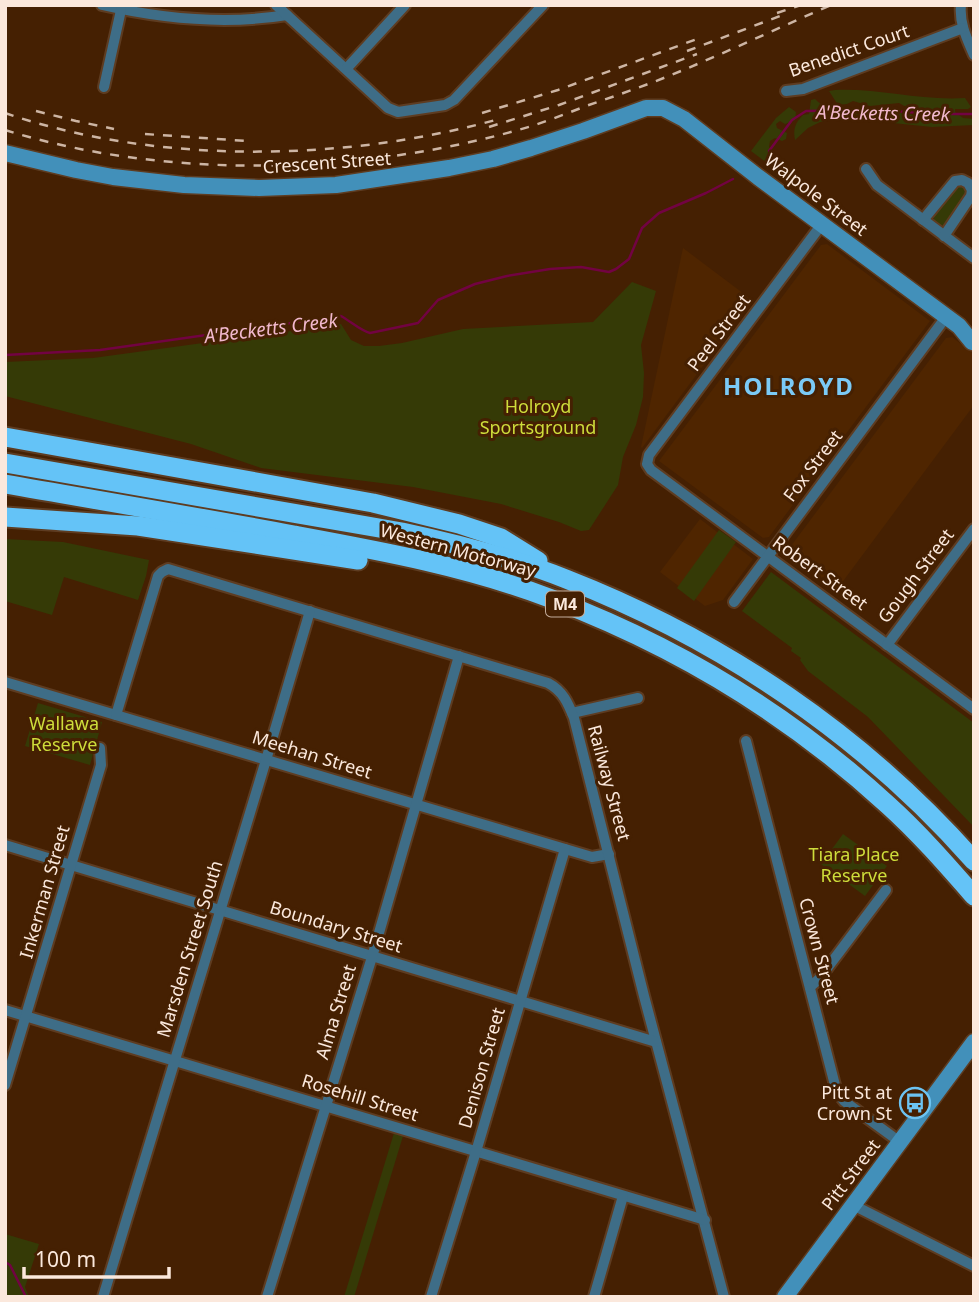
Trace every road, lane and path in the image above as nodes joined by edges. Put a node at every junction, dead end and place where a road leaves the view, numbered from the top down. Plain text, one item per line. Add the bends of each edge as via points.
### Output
1 (102, 5) edge
2 (276, 5) edge
3 (405, 5) edge
4 (543, 5) edge
5 (961, 5) edge
6 (121, 10) junction
7 (287, 15) junction
8 (963, 28) junction
9 (974, 55) edge
10 (347, 68) junction
11 (104, 87) dead end
12 (786, 91) dead end
13 (646, 108) joint
14 (5, 153) edge
15 (866, 169) dead end
16 (923, 220) junction
17 (822, 224) junction
18 (944, 236) junction
19 (974, 258) edge
20 (966, 332) edge
21 (5, 437) edge
22 (9, 463) edge
23 (647, 464) joint
24 (5, 484) edge
25 (5, 517) edge
26 (974, 529) edge
27 (385, 552) junction
28 (767, 556) junction
29 (565, 579) junction
30 (734, 602) dead end
31 (310, 611) junction
32 (887, 645) junction
33 (459, 656) junction
34 (5, 682) edge
35 (638, 698) dead end
36 (974, 709) edge
37 (572, 713) junction
38 (116, 715) junction
39 (746, 741) dead end
40 (100, 748) dead end
41 (266, 760) junction
42 (416, 805) junction
43 (5, 845) edge
44 (565, 849) junction
45 (609, 854) junction
46 (974, 861) edge
47 (71, 865) junction
48 (886, 890) dead end
49 (974, 896) edge
50 (220, 911) junction
51 (372, 957) junction
52 (810, 987) junction
53 (520, 1001) junction
54 (5, 1010) edge
55 (26, 1016) junction
56 (656, 1042) junction
57 (974, 1042) edge
58 (175, 1061) junction
59 (5, 1085) edge
60 (326, 1106) junction
61 (900, 1142) junction
62 (476, 1151) junction
63 (623, 1196) junction
64 (853, 1205) junction
65 (705, 1220) junction
66 (974, 1266) edge
67 (104, 1297) edge
68 (268, 1297) edge
69 (431, 1297) edge
70 (594, 1297) edge
71 (724, 1297) edge
72 (785, 1297) edge

1 - 6 street
2 - 7 street
3 - 10 street
4 - 10 street via 445,105 398,112 388,108
5 - 8 street
6 - 7 street via 232,21
6 - 11 street
7 - 10 street
8 - 9 street
8 - 12 street, Benedict Court via 803,89
13 - 14 street, Crescent Street via 493,159 336,185 184,185 100,174
13 - 17 street, Walpole Street via 663,108 684,119
15 - 16 street via 877,184
16 - 18 street
16 - 18 street via 953,182 968,183 971,196
17 - 20 street, Walpole Street
17 - 23 street, Peel Street via 649,455
18 - 19 street
20 - 28 street, Fox Street
21 - 29 highway via 373,503 459,524 501,538
22 - 29 highway, Western Motorway / M4 via 402,532 495,555
23 - 28 street, Robert Street
24 - 27 highway, Western Motorway / M4
25 - 27 highway via 138,526 364,561
26 - 32 street, Gough Street
27 - 49 highway, Western Motorway / M4 via 551,598 631,632 711,674 775,714 864,783
28 - 30 street, Fox Street
28 - 32 street, Robert Street
29 - 46 highway, Western Motorway / M4 via 700,641 771,685 865,755
31 - 33 street, Railway Street
31 - 38 street, Railway Street via 165,570 158,576
31 - 41 street, Marsden Street South
32 - 36 street, Robert Street
33 - 37 street, Railway Street via 548,683 565,697
33 - 42 street, Alma Street
34 - 38 street, Meehan Street
35 - 37 street
37 - 45 street, Railway Street
38 - 41 street, Meehan Street
39 - 52 street, Crown Street
40 - 47 street, Inkerman Street via 101,765
41 - 42 street, Meehan Street
41 - 50 street, Marsden Street South
42 - 44 street, Meehan Street
42 - 51 street, Alma Street
43 - 47 street, Boundary Street
44 - 45 street, Meehan Street via 592,857
44 - 53 street, Denison Street
45 - 56 street, Railway Street
47 - 50 street, Boundary Street
47 - 55 street, Inkerman Street
48 - 52 street
50 - 51 street, Boundary Street
50 - 58 street, Marsden Street South
51 - 53 street, Boundary Street
51 - 60 street, Alma Street
52 - 61 street, Crown Street via 839,1096
53 - 56 street, Boundary Street
53 - 62 street, Denison Street
54 - 55 street, Rosehill Street
55 - 58 street, Rosehill Street
55 - 59 street, Inkerman Street
56 - 65 street, Railway Street
57 - 61 street, Pitt Street
58 - 60 street, Rosehill Street
58 - 67 street, Marsden Street South
60 - 62 street, Rosehill Street
60 - 68 street, Alma Street
61 - 64 street, Pitt Street
62 - 63 street, Rosehill Street
62 - 69 street, Denison Street
63 - 65 street, Rosehill Street
63 - 70 street
64 - 66 street
64 - 72 street, Pitt Street
65 - 71 street, Railway Street

